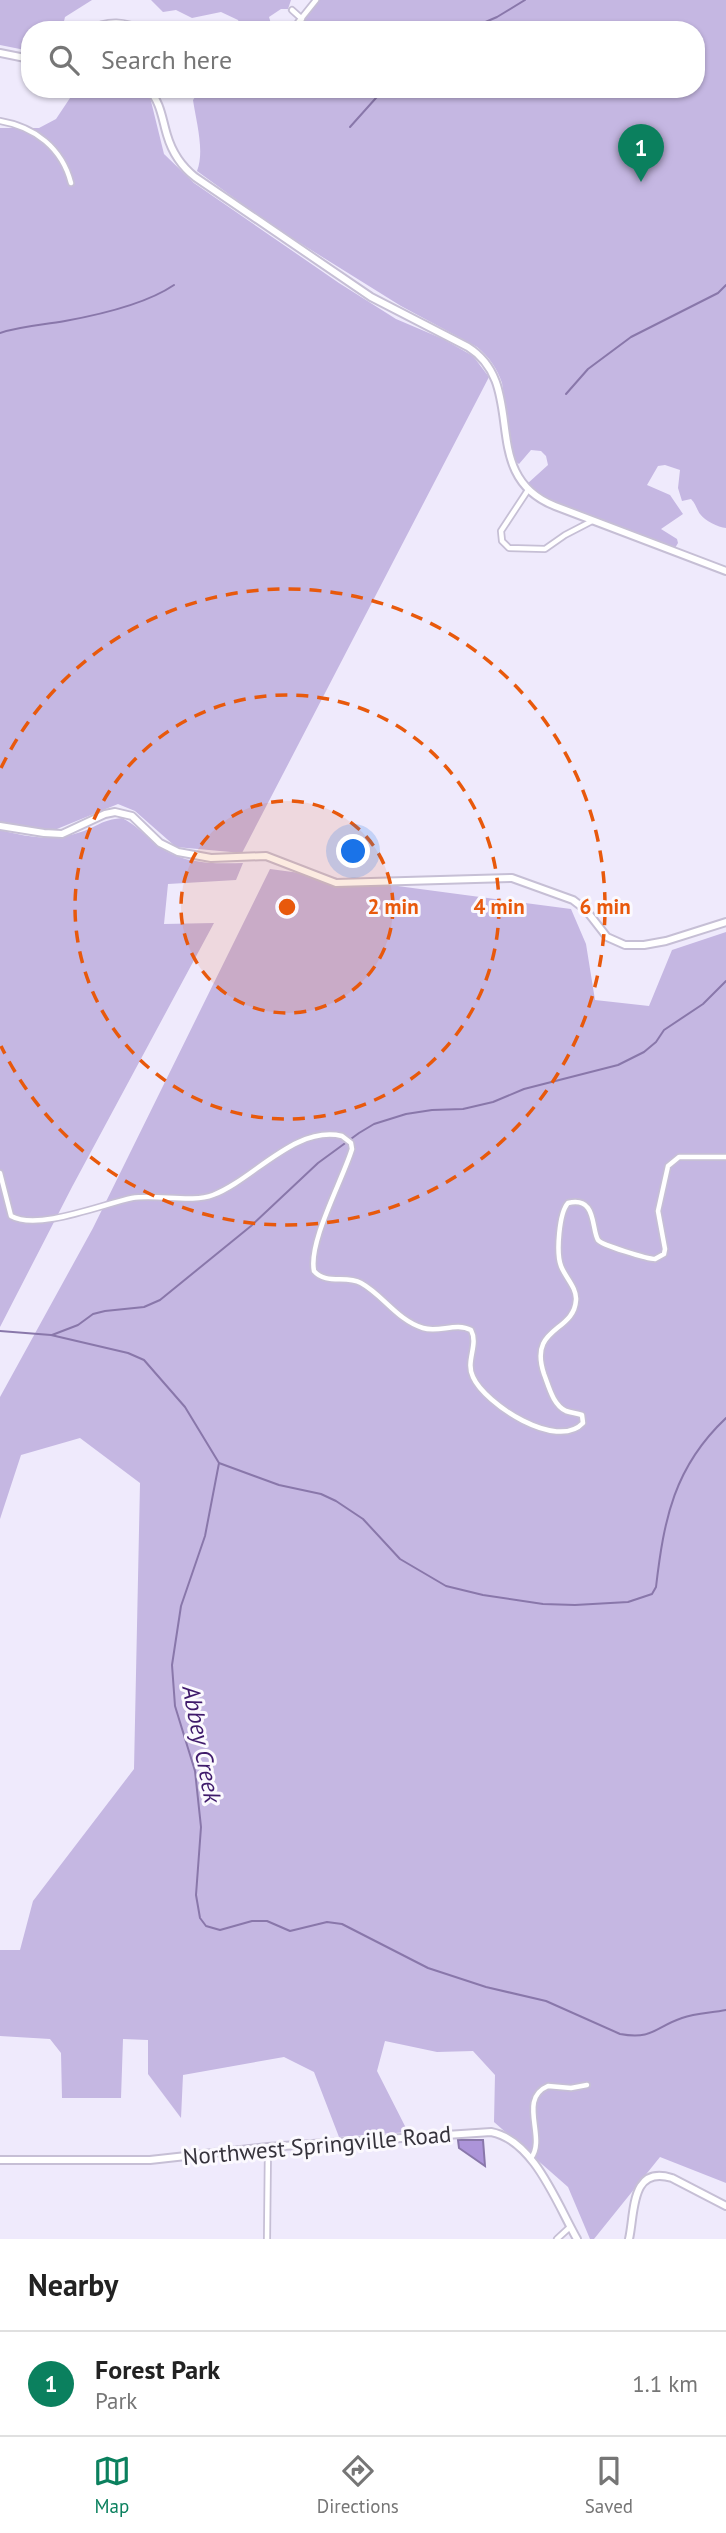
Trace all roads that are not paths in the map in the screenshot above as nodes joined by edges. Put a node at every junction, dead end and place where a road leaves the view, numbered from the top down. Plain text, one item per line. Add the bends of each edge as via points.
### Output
1 (316, 0) edge
2 (292, 10) dead end
3 (302, 19) joint
4 (0, 53) edge
5 (21, 57) edge
6 (154, 98) edge
7 (0, 121) edge
8 (71, 183) dead end
9 (528, 490) junction
10 (593, 520) junction
11 (726, 571) edge
12 (0, 826) edge
13 (726, 922) edge
14 (726, 1157) edge
15 (0, 1173) edge
16 (587, 2085) dead end
17 (268, 2147) junction
18 (531, 2158) junction
19 (0, 2160) edge
20 (726, 2206) edge
21 (570, 2227) junction
22 (267, 2239) edge
23 (557, 2239) edge
24 (577, 2239) edge
25 (629, 2239) edge

1 - 3 street
2 - 3 street
4 - 5 main road
6 - 9 main road via 172,149 195,177 371,297 468,347 487,362 499,386 510,458
7 - 8 street via 42,138 58,154
9 - 10 main road via 544,502
9 - 10 street via 501,531 509,548 545,549
10 - 11 main road
12 - 13 main road via 62,834 106,814 120,813 136,819 174,850 211,858 266,856 336,883 512,878 573,900 607,937 625,944 666,941
14 - 15 street via 679,1157 668,1166 659,1211 665,1249 655,1259 603,1245 588,1209 574,1202 565,1206 559,1258 576,1302 544,1342 540,1361 556,1402 582,1416 583,1423 552,1430 508,1413 475,1382 470,1369 475,1339 471,1330 419,1327 361,1283 314,1271 325,1219 352,1149 342,1136 298,1142 209,1197 134,1198 36,1220 11,1216
16 - 18 street via 548,2086 540,2091 534,2101 537,2150
17 - 18 main road, Northwest Springville Road via 487,2132 511,2139
17 - 19 main road, Northwest Springville Road via 139,2161
17 - 22 street
18 - 21 main road, Northwest Springville Road
20 - 25 main road via 672,2178 650,2178 636,2194
21 - 23 street
21 - 24 main road, Northwest Springville Road

